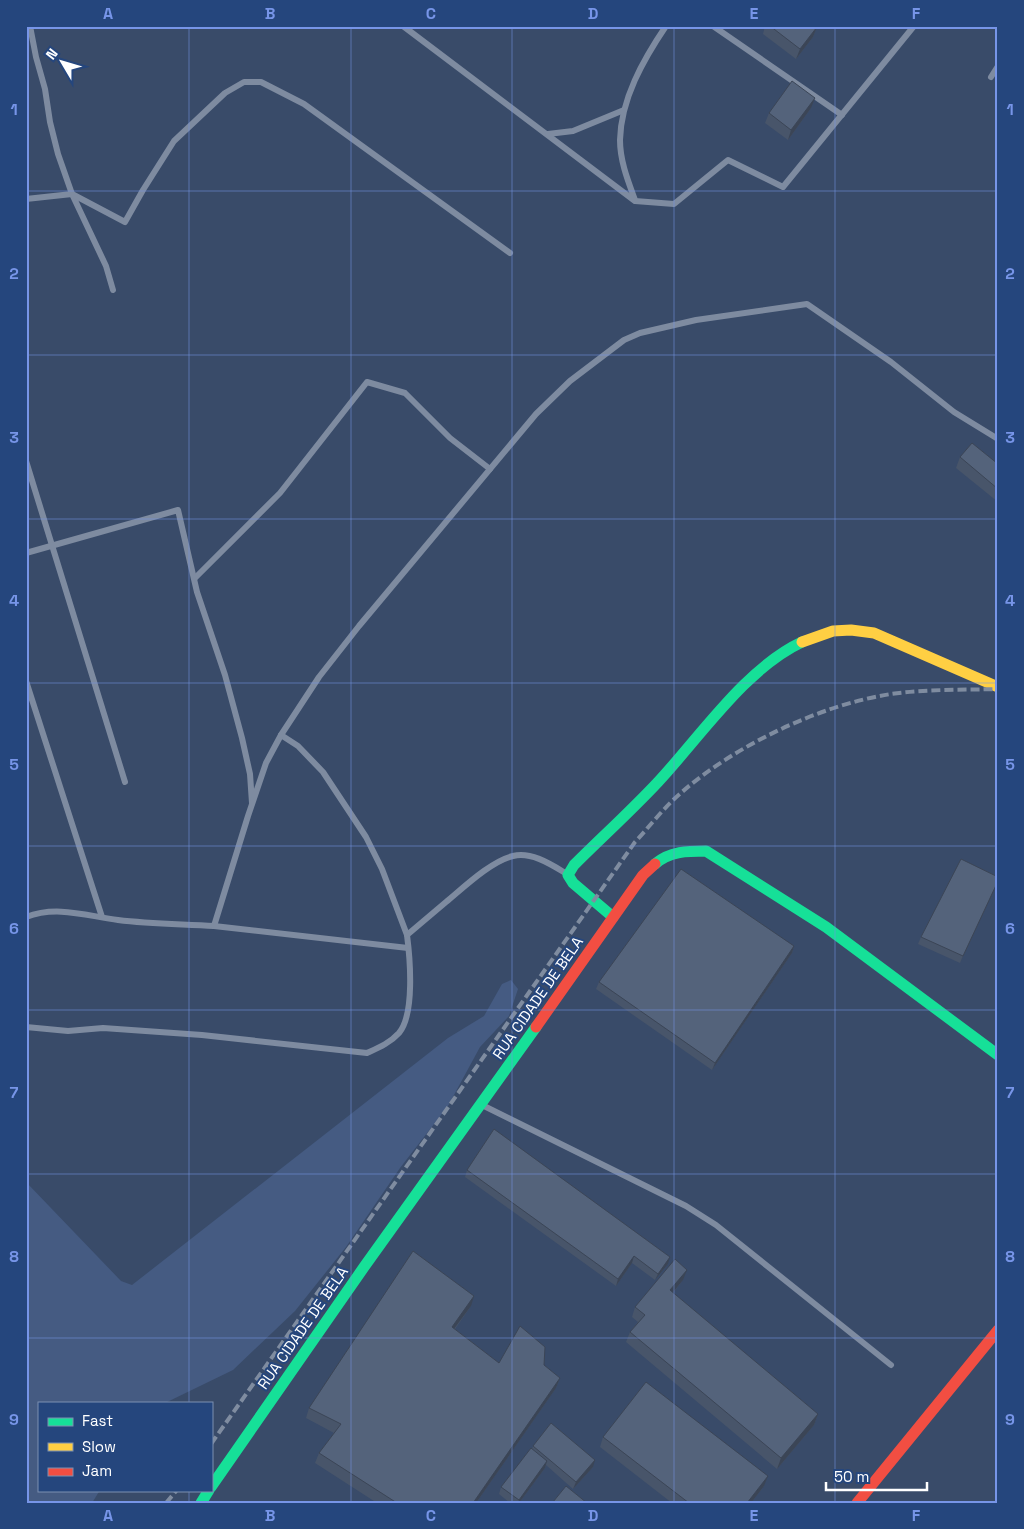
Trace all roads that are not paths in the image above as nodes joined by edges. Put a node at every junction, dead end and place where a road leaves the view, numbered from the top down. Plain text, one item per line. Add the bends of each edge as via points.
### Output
1 (30, 26) edge
2 (403, 26) edge
3 (666, 26) edge
4 (714, 26) edge
5 (914, 26) edge
6 (998, 66) edge
7 (991, 77) dead end
8 (624, 110) junction
9 (842, 115) junction
10 (548, 134) junction
11 (72, 194) junction
12 (26, 199) edge
13 (635, 201) junction
14 (510, 253) dead end
15 (113, 290) dead end
16 (998, 439) edge
17 (26, 461) edge
18 (490, 469) junction
19 (51, 546) junction
20 (26, 553) edge
21 (195, 578) junction
22 (26, 681) edge
23 (998, 687) edge
24 (281, 735) junction
25 (125, 782) dead end
26 (253, 806) junction
27 (568, 874) junction
28 (26, 917) edge
29 (102, 917) junction
30 (613, 917) junction
31 (214, 926) junction
32 (407, 934) junction
33 (408, 948) junction
34 (26, 1027) edge
35 (998, 1054) edge
36 (481, 1104) junction
37 (998, 1330) edge
38 (891, 1365) dead end
39 (212, 1486) edge
40 (208, 1492) edge
41 (200, 1503) edge
42 (857, 1503) edge

1 - 11 lane via 50,122
2 - 10 lane
3 - 8 lane via 647,57
4 - 9 lane
5 - 9 lane
6 - 7 lane
8 - 10 lane via 573,131
8 - 13 lane via 620,141 625,173
9 - 13 lane via 783,186 728,160 674,204
10 - 13 lane
11 - 12 lane
11 - 14 lane via 125,222 174,141 225,93 244,82 261,82 304,104
11 - 15 lane via 106,266
16 - 18 lane via 954,412 891,362 807,304 696,320 624,340 551,398
17 - 19 lane
18 - 21 lane via 450,438 405,393 367,382 280,492
18 - 24 lane via 359,626
19 - 20 lane
19 - 21 lane via 178,510
19 - 25 lane
21 - 26 lane via 242,738
22 - 29 lane
23 - 27 street via 874,634 832,631 798,644 764,665 657,783
24 - 26 lane via 266,763
24 - 32 lane via 298,746 323,772 366,837
26 - 31 lane
27 - 30 street via 572,883
27 - 32 lane via 544,861 513,856 470,881
28 - 29 lane via 62,910
29 - 31 lane
30 - 35 street, RUA CIDADE DE BELA via 643,875 662,858 684,851 706,852 826,927
30 - 36 street, RUA CIDADE DE BELA
31 - 33 lane
32 - 33 lane
33 - 34 lane via 410,988 407,1015 400,1032 385,1045 367,1053 202,1034
36 - 38 lane via 686,1206 716,1225
36 - 39 street, RUA CIDADE DE BELA
37 - 42 street
40 - 41 street, RUA CIDADE DE BELA

